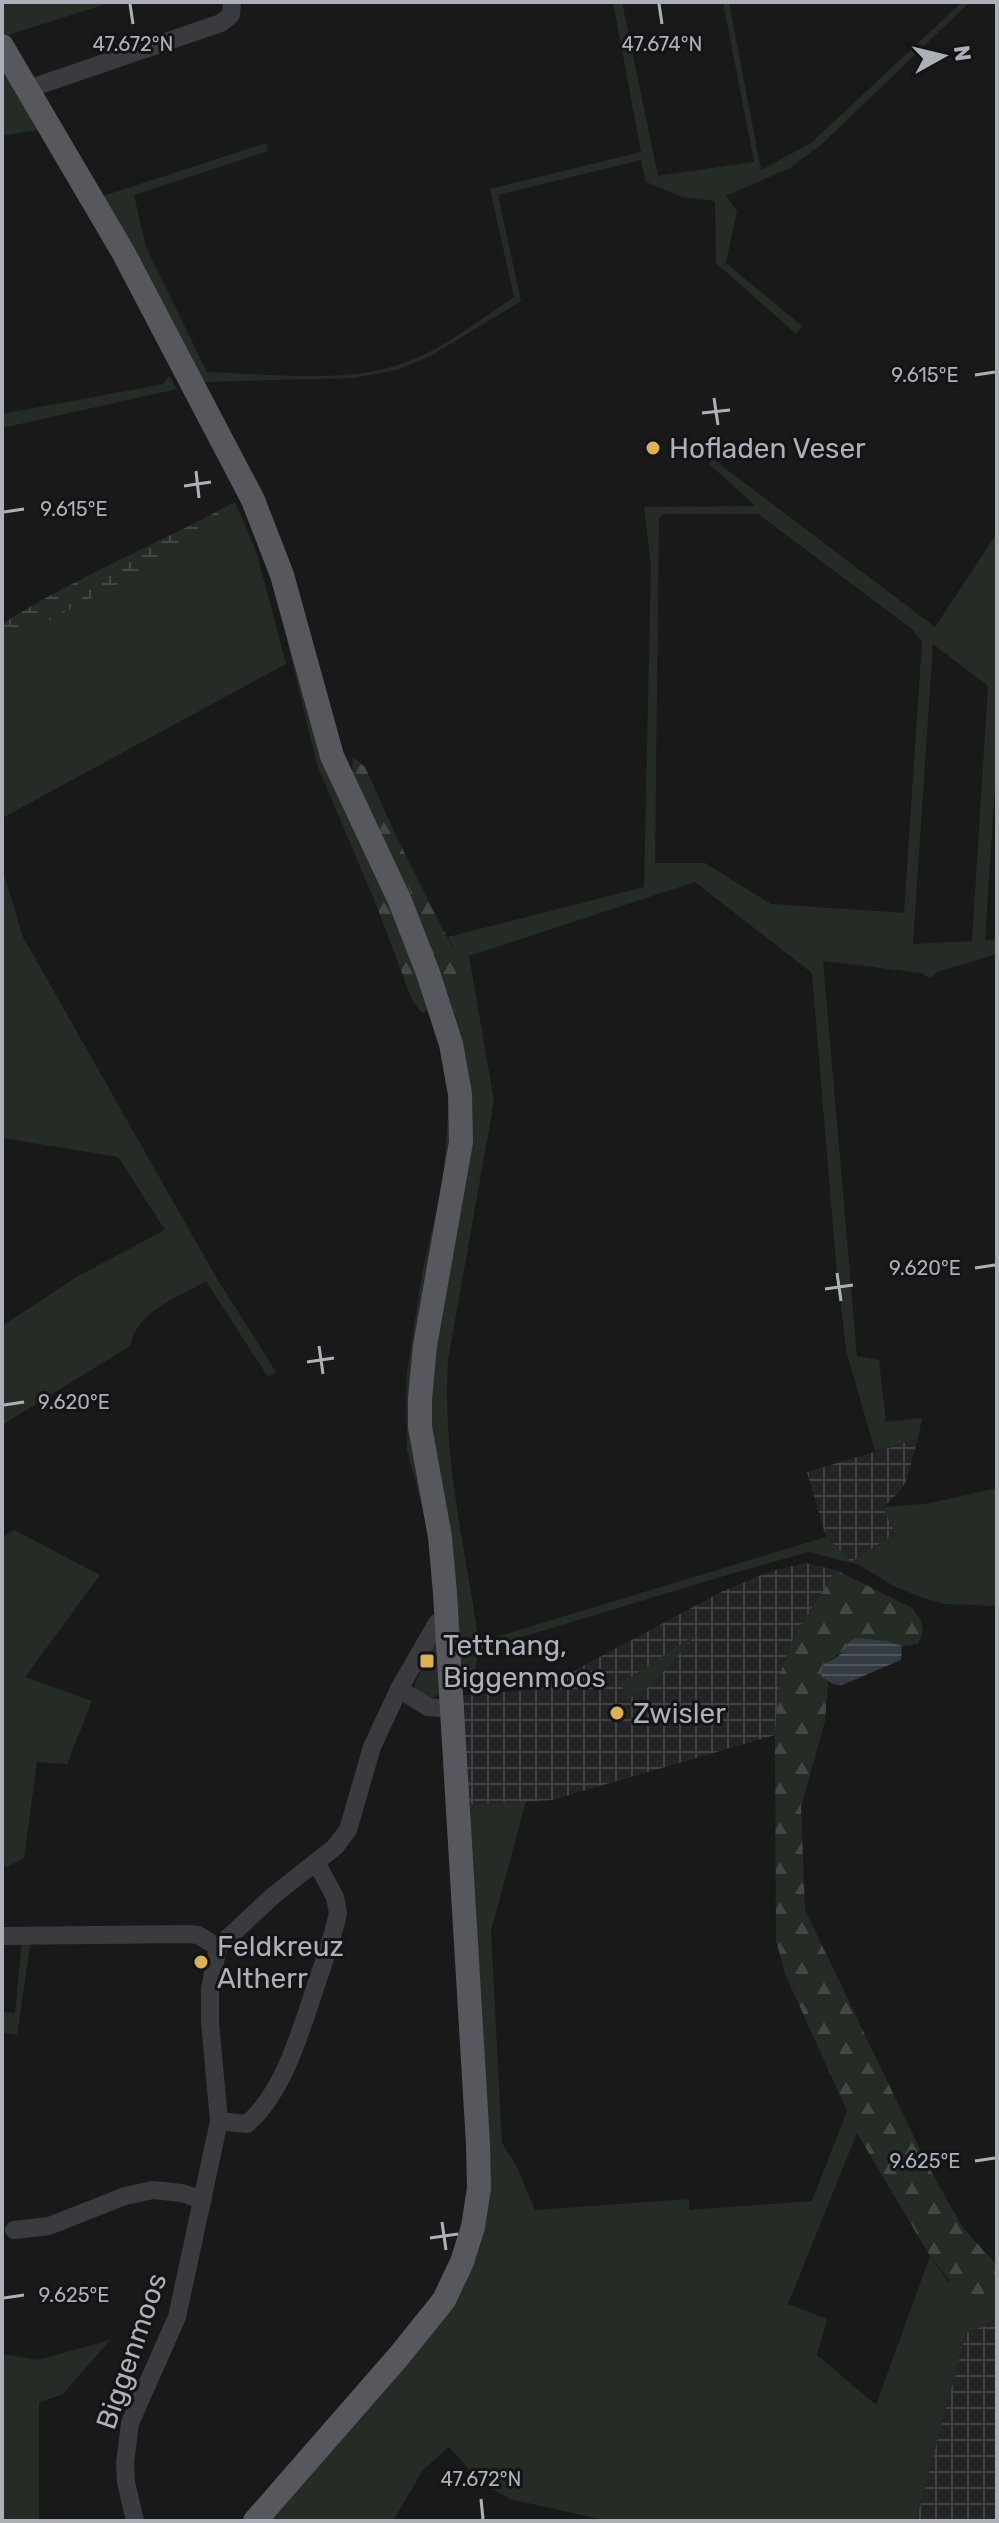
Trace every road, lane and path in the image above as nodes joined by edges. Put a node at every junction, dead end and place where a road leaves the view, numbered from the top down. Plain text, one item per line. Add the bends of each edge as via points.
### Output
1 (232, 2) edge
2 (2, 46) edge
3 (28, 89) junction
4 (446, 1618) junction
5 (399, 1689) junction
6 (451, 1709) junction
7 (316, 1862) junction
8 (2, 1936) edge
9 (218, 1947) junction
10 (219, 2121) junction
11 (203, 2200) junction
12 (14, 2230) dead end
13 (135, 2521) edge
14 (255, 2521) edge

1 - 3 street via 231,15 221,23
2 - 3 main road
3 - 4 main road via 123,252 253,500 282,575 332,756 405,912 451,1044 461,1142 420,1399
4 - 5 street via 437,1623
4 - 6 main road
5 - 6 street via 428,1707
5 - 7 street via 369,1755 348,1830
6 - 14 main road via 478,2144 473,2227 454,2281 431,2318
7 - 9 street
7 - 10 street via 338,1913 297,2042 255,2117 247,2124
8 - 9 street via 188,1934
9 - 10 street, Biggenmoos via 210,2022
10 - 11 street, Biggenmoos
11 - 12 street via 153,2190 49,2226
11 - 13 street, Biggenmoos via 177,2317 130,2423 125,2463

